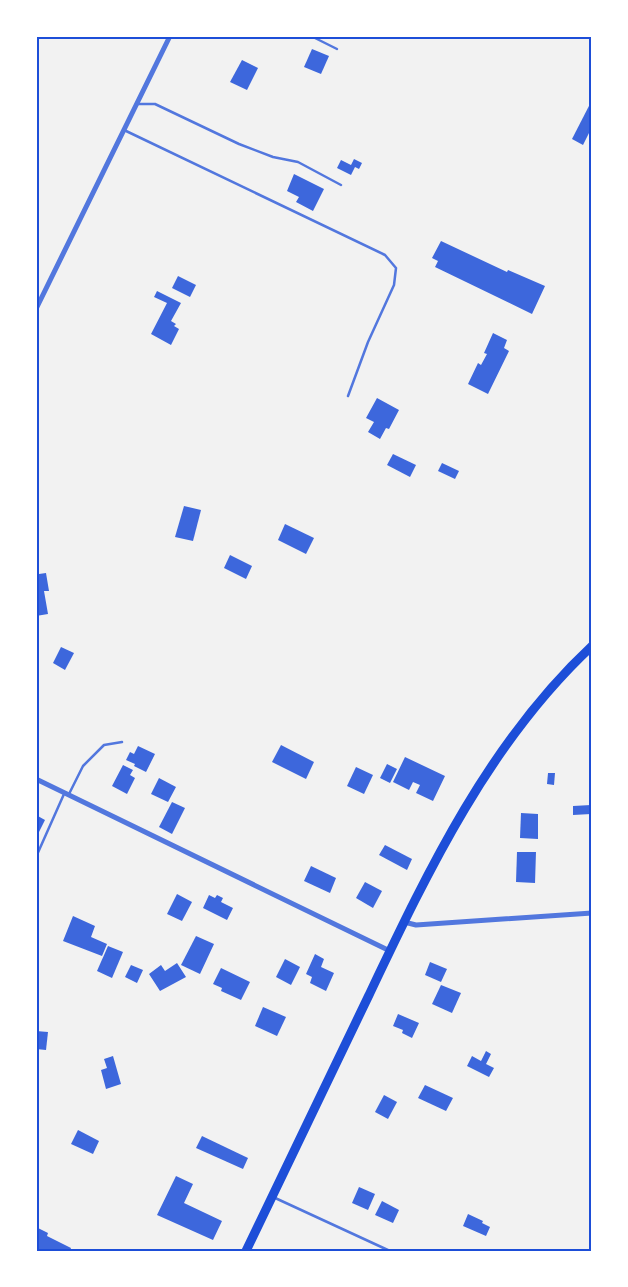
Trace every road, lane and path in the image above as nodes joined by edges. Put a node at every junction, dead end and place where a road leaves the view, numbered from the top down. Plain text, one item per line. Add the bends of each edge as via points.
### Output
1 (170, 36) edge
2 (311, 36) edge
3 (337, 49) dead end
4 (137, 104) junction
5 (124, 130) junction
6 (341, 185) dead end
7 (36, 309) edge
8 (348, 396) dead end
9 (592, 646) edge
10 (122, 742) dead end
11 (36, 779) edge
12 (67, 793) junction
13 (36, 857) edge
14 (592, 913) edge
15 (404, 922) junction
16 (390, 951) junction
17 (272, 1196) junction
18 (246, 1251) edge
19 (390, 1251) edge

1 - 4 street
2 - 3 lane
4 - 5 street
4 - 6 lane via 155,104 239,144 273,157 298,162
5 - 7 street
5 - 8 lane via 385,256 396,268 394,285
9 - 15 main road via 526,718 500,754 445,842
10 - 12 lane via 104,744 83,766
11 - 12 street
12 - 13 lane
12 - 16 street
14 - 15 street via 416,925
15 - 16 main road
16 - 17 main road
17 - 18 main road
17 - 19 lane

